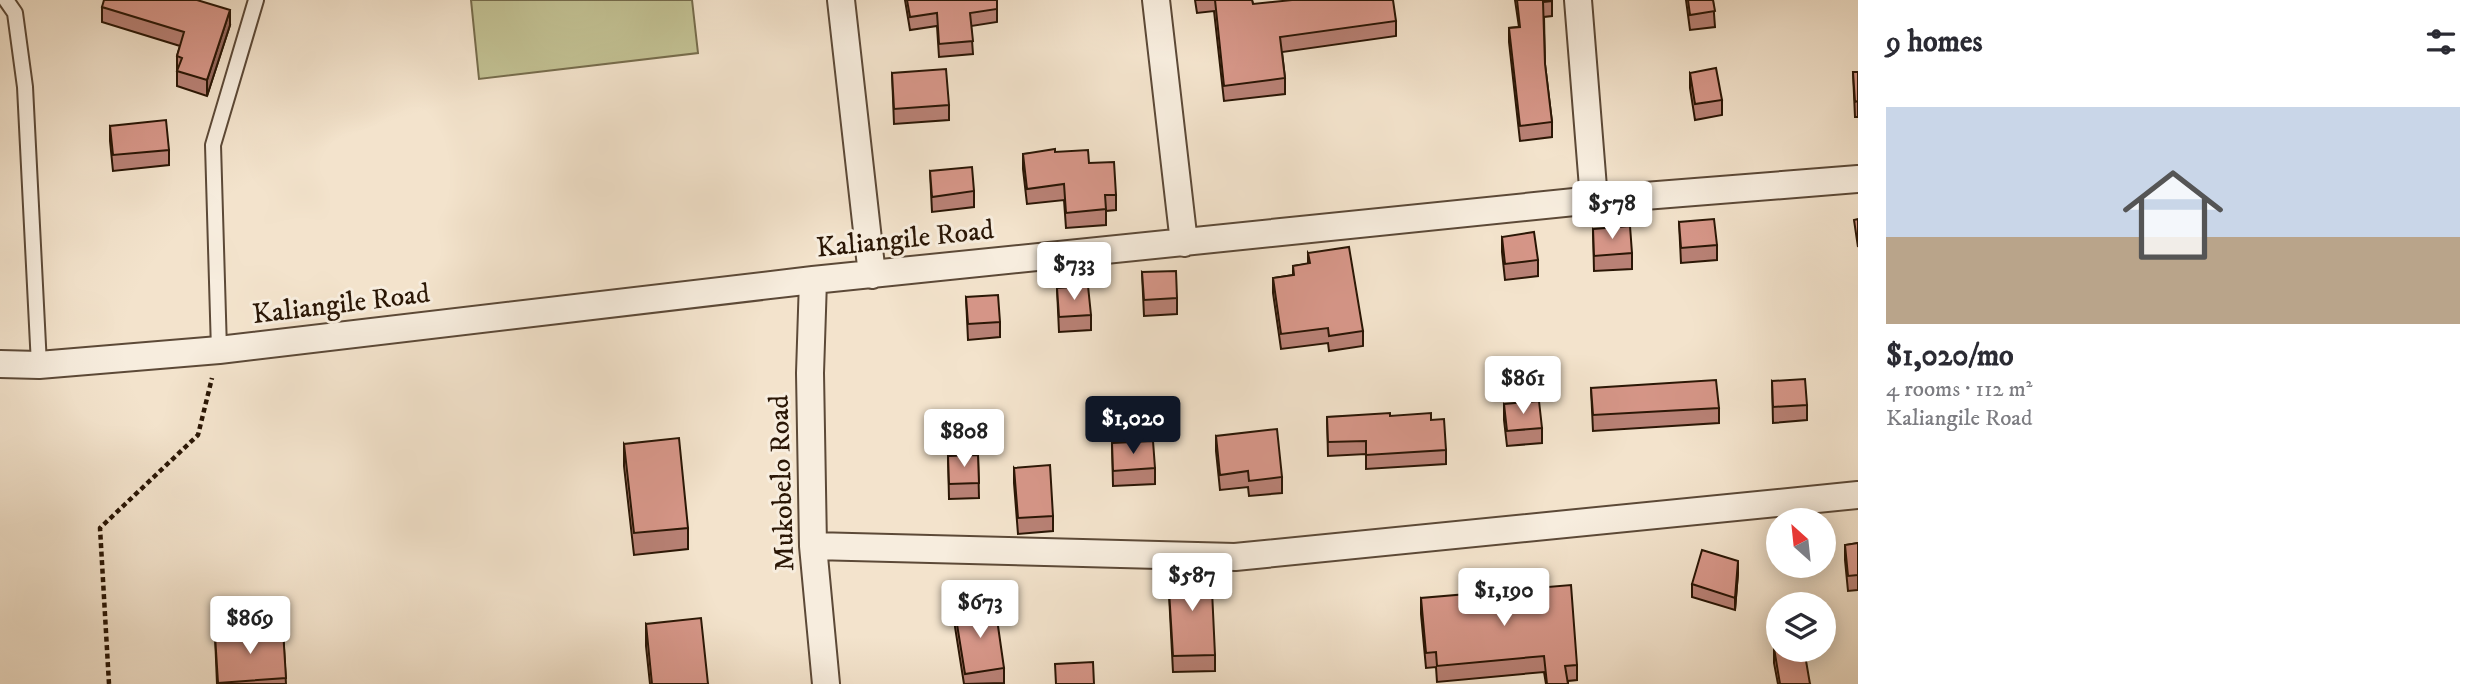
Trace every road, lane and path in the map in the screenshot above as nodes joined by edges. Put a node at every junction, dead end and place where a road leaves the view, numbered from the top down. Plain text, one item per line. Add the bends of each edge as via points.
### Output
1 (6, 0) edge
2 (256, 0) edge
3 (841, 0) edge
4 (1156, 0) edge
5 (1578, 0) edge
6 (1858, 179) edge
7 (1594, 200) junction
8 (1184, 243) junction
9 (872, 275) junction
10 (813, 280) junction
11 (219, 349) junction
12 (0, 363) edge
13 (39, 365) junction
14 (1858, 495) edge
15 (813, 546) junction
16 (109, 684) edge
17 (827, 684) edge

1 - 13 lane via 15,13 25,87
2 - 11 lane via 213,145
3 - 9 street
4 - 8 street
5 - 7 street
6 - 7 street, Kaliangile Road
7 - 8 street, Kaliangile Road
8 - 9 street, Kaliangile Road
9 - 10 street, Kaliangile Road
10 - 11 street, Kaliangile Road
10 - 15 street, Mukobelo Road
11 - 13 street, Kaliangile Road
11 - 16 path via 198,435 100,528
12 - 13 street, Kaliangile Road
14 - 15 street via 1235,557
15 - 17 street, Mukobelo Road

